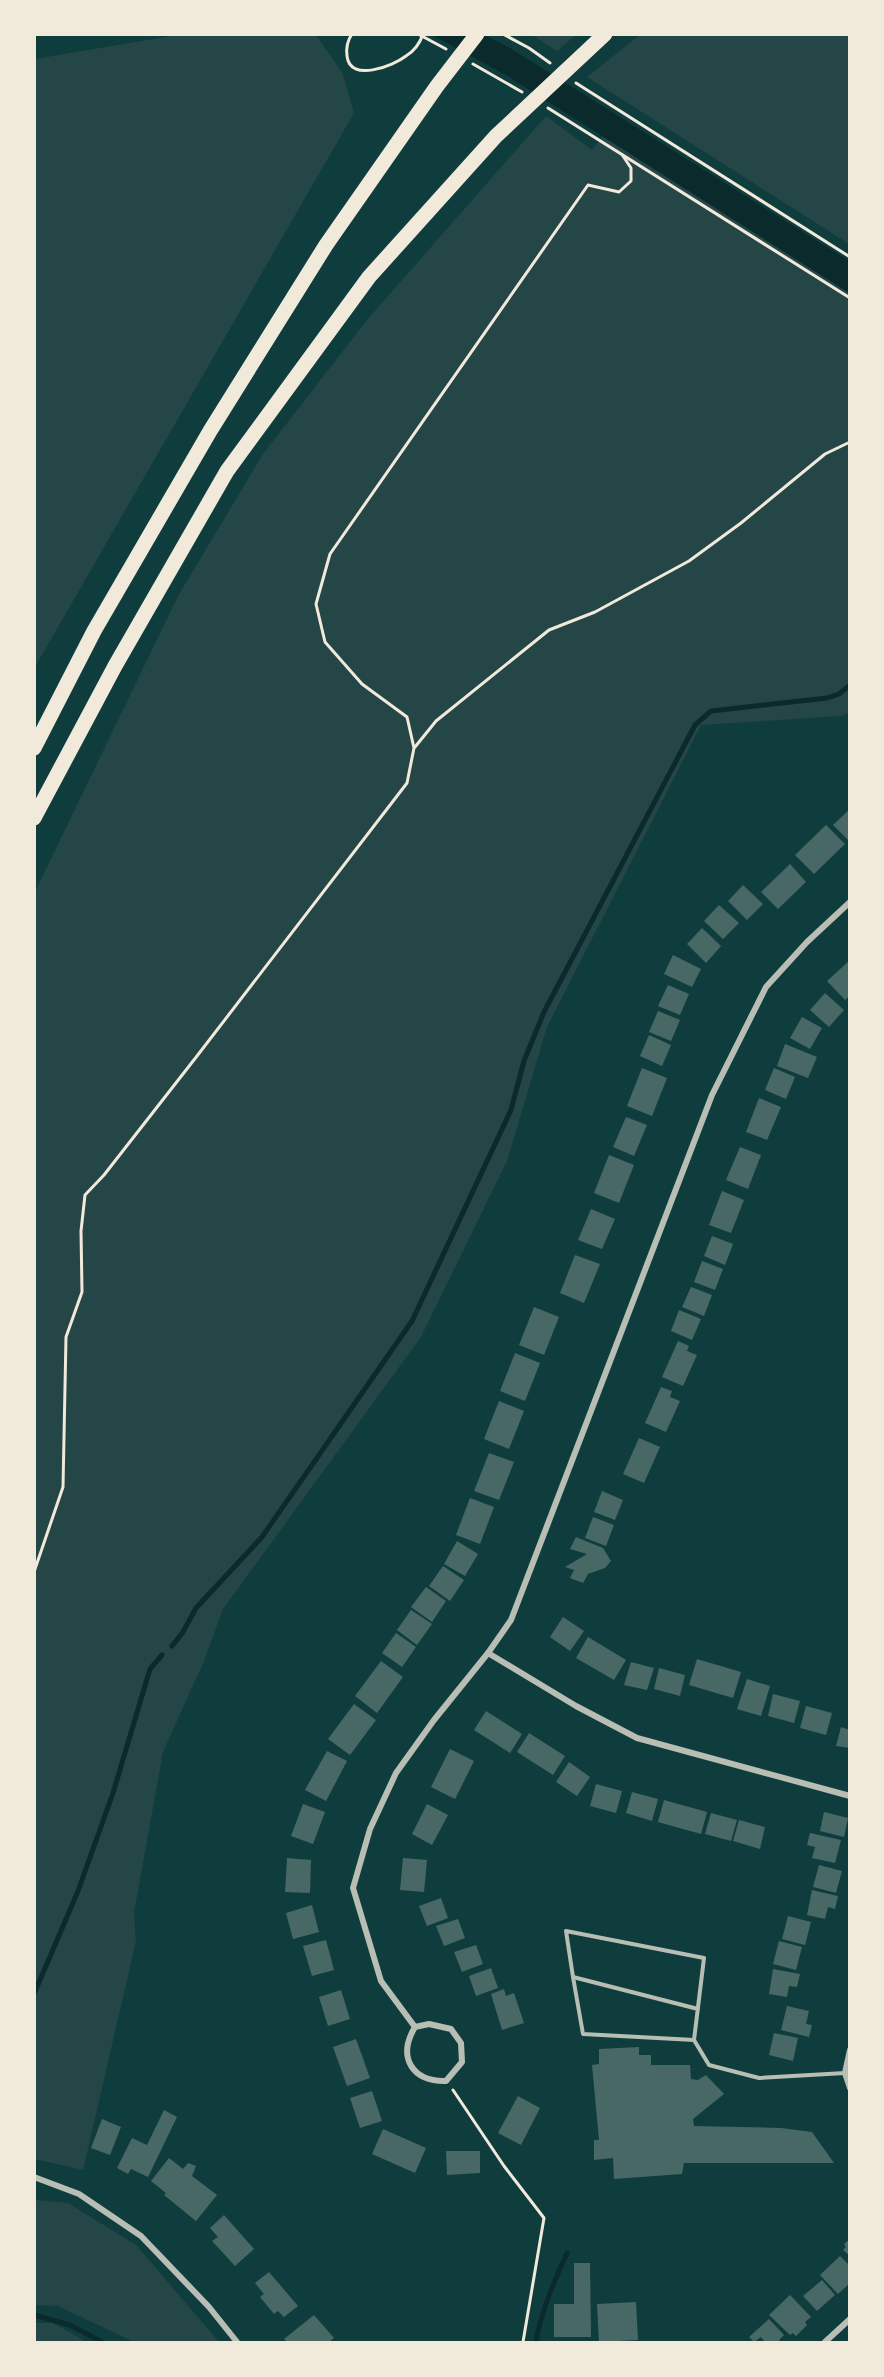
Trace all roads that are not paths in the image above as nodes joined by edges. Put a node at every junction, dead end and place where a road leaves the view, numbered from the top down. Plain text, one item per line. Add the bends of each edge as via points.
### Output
1 (477, 34) edge
2 (605, 34) edge
3 (34, 748) edge
4 (34, 818) edge
5 (849, 902) edge
6 (488, 1653) junction
7 (849, 1796) edge
8 (573, 1977) junction
9 (698, 2009) junction
10 (415, 2027) junction
11 (694, 2040) junction
12 (849, 2050) edge
13 (845, 2073) junction
14 (849, 2088) edge
15 (34, 2176) edge
16 (849, 2319) edge
17 (237, 2343) edge
18 (825, 2343) edge

1 - 3 highway via 326,245 210,431 94,631
2 - 4 highway via 496,136 369,277 227,471 115,666
5 - 6 street via 766,987 712,1095 511,1620
6 - 7 street via 637,1738
6 - 10 street via 396,1773 370,1828 352,1888 381,1981
8 - 9 lane
8 - 9 lane via 566,1931 704,1958
8 - 11 lane via 583,2034
9 - 11 lane
10 - 10 street via 408,2039 411,2066 420,2076 446,2081 462,2062 461,2043 451,2029 429,2024
11 - 13 lane via 709,2065 759,2078
12 - 13 street
13 - 14 street
15 - 17 street via 79,2194 141,2236 209,2307
16 - 18 street

